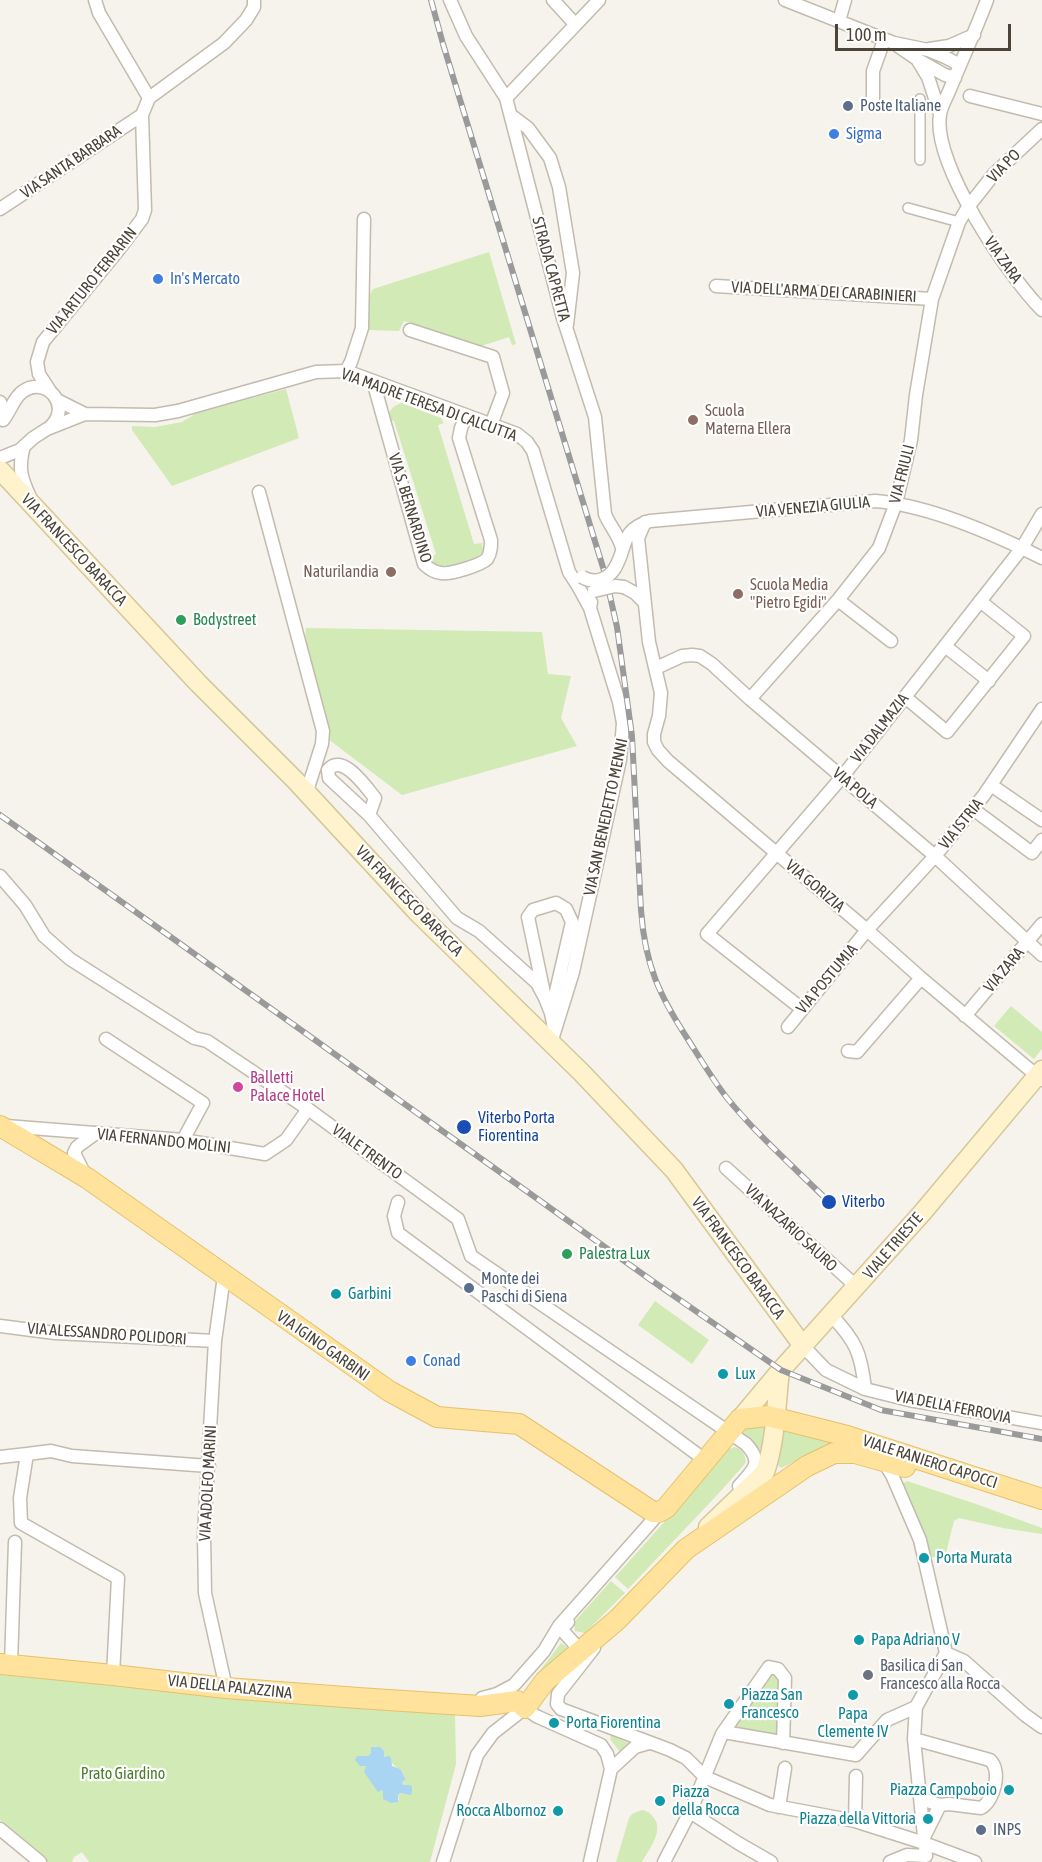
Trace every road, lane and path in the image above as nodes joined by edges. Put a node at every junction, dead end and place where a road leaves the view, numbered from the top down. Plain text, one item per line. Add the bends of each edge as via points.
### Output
1 (95, 0) edge
2 (254, 0) edge
3 (450, 0) edge
4 (553, 0) edge
5 (599, 0) edge
6 (785, 0) edge
7 (845, 0) edge
8 (987, 0) edge
9 (840, 21) junction
10 (575, 24) junction
11 (974, 34) junction
12 (889, 41) junction
13 (928, 50) junction
14 (917, 59) junction
15 (960, 65) junction
16 (955, 78) junction
17 (970, 96) dead end
18 (149, 98) junction
19 (506, 98) junction
20 (920, 99) dead end
21 (873, 105) dead end
22 (940, 114) junction
23 (1042, 114) edge
24 (142, 115) junction
25 (512, 116) junction
26 (1042, 129) edge
27 (921, 160) dead end
28 (969, 207) junction
29 (908, 208) dead end
30 (0, 209) edge
31 (364, 219) dead end
32 (959, 222) junction
33 (716, 286) dead end
34 (932, 299) junction
35 (1042, 310) edge
36 (410, 330) dead end
37 (567, 330) junction
38 (346, 371) junction
39 (373, 381) junction
40 (54, 395) junction
41 (0, 402) edge
42 (85, 414) junction
43 (466, 416) junction
44 (491, 425) junction
45 (47, 429) junction
46 (24, 446) junction
47 (0, 458) edge
48 (0, 470) edge
49 (259, 492) dead end
50 (896, 502) junction
51 (36, 509) junction
52 (1042, 514) edge
53 (645, 522) junction
54 (622, 548) junction
55 (1022, 548) junction
56 (1042, 558) edge
57 (603, 579) junction
58 (580, 581) junction
59 (594, 591) junction
60 (838, 600) junction
61 (644, 602) junction
62 (980, 602) junction
63 (590, 608) junction
64 (891, 641) dead end
65 (945, 646) junction
66 (656, 668) junction
67 (989, 681) junction
68 (905, 697) junction
69 (750, 699) junction
70 (1042, 709) edge
71 (842, 777) junction
72 (992, 785) junction
73 (306, 794) junction
74 (973, 809) junction
75 (369, 815) dead end
76 (1042, 820) edge
77 (1042, 840) edge
78 (776, 853) junction
79 (935, 856) junction
80 (0, 876) edge
81 (1042, 924) edge
82 (867, 930) junction
83 (1028, 942) junction
84 (1042, 955) edge
85 (921, 978) junction
86 (545, 998) junction
87 (802, 1009) junction
88 (551, 1013) junction
89 (965, 1016) junction
90 (788, 1027) dead end
91 (553, 1038) junction
92 (106, 1039) dead end
93 (848, 1051) dead end
94 (1040, 1075) edge
95 (308, 1110) junction
96 (0, 1126) edge
97 (96, 1133) junction
98 (183, 1140) junction
99 (726, 1168) dead end
100 (87, 1178) junction
101 (398, 1202) dead end
102 (224, 1276) junction
103 (857, 1287) junction
104 (831, 1315) junction
105 (0, 1326) edge
106 (215, 1341) junction
107 (802, 1346) junction
108 (780, 1379) junction
109 (865, 1389) junction
110 (775, 1417) junction
111 (1042, 1423) edge
112 (735, 1425) junction
113 (817, 1428) junction
114 (746, 1444) junction
115 (27, 1454) junction
116 (711, 1454) junction
117 (0, 1456) edge
118 (882, 1460) junction
119 (209, 1466) junction
120 (1042, 1499) edge
121 (660, 1510) junction
122 (1042, 1511) edge
123 (15, 1542) dead end
124 (686, 1548) junction
125 (617, 1620) junction
126 (580, 1650) junction
127 (946, 1653) junction
128 (5, 1665) edge
129 (113, 1675) junction
130 (226, 1688) junction
131 (461, 1704) junction
132 (916, 1707) junction
133 (525, 1708) junction
134 (1042, 1727) edge
135 (724, 1732) junction
136 (914, 1739) junction
137 (649, 1743) junction
138 (787, 1744) junction
139 (785, 1768) dead end
140 (611, 1769) junction
141 (856, 1776) dead end
142 (705, 1777) junction
143 (921, 1796) junction
144 (940, 1806) junction
145 (779, 1807) junction
146 (690, 1812) junction
147 (855, 1821) junction
148 (0, 1829) edge
149 (925, 1849) edge
150 (40, 1862) edge
151 (443, 1862) edge
152 (590, 1862) edge
153 (664, 1862) edge
154 (771, 1862) edge
155 (890, 1862) edge
156 (975, 1862) edge

1 - 18 street
2 - 18 street via 246,20 224,43
3 - 19 street, STRADA CAPRETTA via 466,36
4 - 10 street
5 - 10 street
6 - 9 street
7 - 9 street
8 - 11 street
9 - 12 street
10 - 19 street
11 - 13 street via 949,46
11 - 15 street
12 - 13 street
12 - 14 street
12 - 21 street via 873,71
13 - 15 street
14 - 16 street
14 - 22 street, VIA ZARA via 928,76
15 - 16 street
16 - 22 street
17 - 23 street
18 - 24 street, VIA ARTURO FERRARIN
19 - 25 street, STRADA CAPRETTA
20 - 27 street
22 - 28 street, VIA ZARA via 944,152
24 - 30 street, VIA SANTA BARBARA
24 - 40 street, VIA ARTURO FERRARIN via 145,210 120,248 43,342 37,362 39,374
25 - 37 street, STRADA CAPRETTA
25 - 37 street via 528,128 550,158 559,187 573,273
26 - 28 street, VIA PO via 994,174
28 - 32 street, VIA FRIULI
28 - 35 street, VIA ZARA via 1024,290
29 - 32 street
31 - 38 street via 362,328
32 - 34 street, VIA FRIULI
33 - 34 street, VIA DELL'ARMA DEI CARABINIERI
34 - 50 street, VIA FRIULI
36 - 44 street via 493,357 503,393
37 - 54 street, STRADA CAPRETTA via 595,417 604,514
38 - 39 street, VIA MADRE TERESA DI CALCUTTA
38 - 42 street, VIA MADRE TERESA DI CALCUTTA via 316,372 155,415
39 - 43 street, VIA MADRE TERESA DI CALCUTTA
39 - 43 street, VIA S. BERNARDINO via 424,564 440,573 483,562 491,550 459,438
40 - 41 street via 36,387 24,391 3,420
40 - 42 street
40 - 45 street via 59,406 56,419
42 - 45 street
43 - 44 street, VIA MADRE TERESA DI CALCUTTA
44 - 58 street, VIA MADRE TERESA DI CALCUTTA via 517,434 533,451 564,554
45 - 46 street
46 - 47 street
46 - 51 street via 22,478
48 - 51 main road, VIA FRANCESCO BARACCA
49 - 73 street via 323,731
50 - 53 street, VIA VENEZIA GIULIA
50 - 55 street, VIA VENEZIA GIULIA via 966,524
50 - 60 street, VIA FRIULI via 879,548
51 - 73 main road, VIA FRANCESCO BARACCA
52 - 55 street, VIA DALMAZIA
53 - 54 street via 631,530
53 - 61 street, VIA GORIZIA via 638,538
54 - 57 street, bridge via 620,560
55 - 56 street, VIA VENEZIA GIULIA
55 - 62 street, VIA DALMAZIA
57 - 58 street, bridge
57 - 59 street, bridge
58 - 59 street via 585,590
58 - 63 street
59 - 61 street, bridge via 624,587
59 - 63 street
60 - 64 street
60 - 69 street, VIA FRIULI
61 - 66 street, VIA GORIZIA
62 - 65 street, VIA DALMAZIA
62 - 67 street via 1024,636
63 - 91 street, VIA SAN BENEDETTO MENNI via 619,702 624,735 573,972
65 - 67 street
65 - 68 street, VIA DALMAZIA
66 - 69 street, VIA POLA via 682,656 700,656
66 - 78 street, VIA GORIZIA via 661,693 654,734 658,750
67 - 68 street via 947,732
68 - 71 street, VIA DALMAZIA
69 - 71 street, VIA POLA
70 - 72 street, VIA ISTRIA
71 - 78 street, VIA DALMAZIA
71 - 79 street, VIA POLA
72 - 74 street, VIA ISTRIA
72 - 76 street
73 - 91 main road, VIA FRANCESCO BARACCA via 418,914
74 - 77 street via 1032,853
74 - 79 street, VIA ISTRIA
75 - 86 street via 457,918 479,931 537,983
78 - 82 street, VIA GORIZIA
78 - 87 street, VIA DALMAZIA via 707,934
79 - 82 street, VIA ISTRIA
79 - 83 street, VIA POLA
80 - 95 street, VIALE TRENTO via 25,905 44,936 70,959 194,1038 207,1041
81 - 83 street, VIA ZARA
82 - 85 street, VIA GORIZIA
82 - 87 street, VIA POSTUMIA
83 - 84 street, VIA POLA
83 - 89 street, VIA ZARA
85 - 89 street, VIA GORIZIA
85 - 93 street via 857,1052
86 - 88 street
86 - 88 street via 528,918 533,910 556,903 566,909 572,922
87 - 90 street, VIA POSTUMIA
88 - 91 street
89 - 94 street, VIA GORIZIA
91 - 107 main road, VIA FRANCESCO BARACCA via 674,1170
92 - 98 street via 203,1103
94 - 103 main road, VIALE TRIESTE
95 - 98 street, VIA FERNANDO MOLINI via 286,1140 265,1154
95 - 112 street, VIALE TRENTO via 419,1185 458,1219 471,1256
96 - 97 street, VIA FERNANDO MOLINI
96 - 100 main road, VIA IGINO GARBINI
97 - 98 street, VIA FERNANDO MOLINI
97 - 100 street via 74,1153
99 - 103 street, VIA NAZARIO SAURO
100 - 102 main road, VIA IGINO GARBINI
101 - 116 street, VIALE TRENTO via 394,1216 398,1233
102 - 106 street, VIA ADOLFO MARINI
102 - 121 main road, VIA IGINO GARBINI via 388,1391 437,1417 519,1424
103 - 104 main road, VIALE TRIESTE
104 - 107 main road, VIALE TRIESTE
104 - 109 street via 856,1347
105 - 106 street, VIA ALESSANDRO POLIDORI via 55,1333
106 - 119 street, VIA ADOLFO MARINI
107 - 108 main road, VIALE TRIESTE
107 - 109 street, VIA DELLA FERROVIA via 826,1370
108 - 110 main road
108 - 112 main road, VIALE TRIESTE
108 - 113 main road via 785,1400 795,1415
109 - 111 street, VIA DELLA FERROVIA
110 - 112 main road, VIALE RANIERO CAPOCCI
110 - 113 main road, VIALE RANIERO CAPOCCI
110 - 124 main road via 765,1472
112 - 114 street, VIALE TRENTO
112 - 116 main road
113 - 120 main road, VIALE RANIERO CAPOCCI
114 - 116 street via 735,1442
114 - 124 street via 754,1452 754,1469
115 - 117 street
115 - 119 street via 51,1451
115 - 129 street via 20,1497 21,1523 118,1578
116 - 121 main road
118 - 122 main road, VIALE RANIERO CAPOCCI
118 - 124 main road, VIALE RANIERO CAPOCCI via 855,1453 834,1453 807,1466
118 - 127 street via 920,1540
119 - 130 street, VIA ADOLFO MARINI via 205,1593
121 - 126 street via 657,1524 561,1629
121 - 131 street, VIA DELLA PALAZZINA via 559,1626 514,1685
123 - 128 street
124 - 125 main road
125 - 126 main road
125 - 137 street via 558,1694 557,1704 561,1709
126 - 133 main road via 545,1681
127 - 132 street
127 - 134 street via 964,1661
128 - 129 main road, VIA DELLA PALAZZINA
129 - 130 main road, VIA DELLA PALAZZINA
130 - 131 main road, VIA DELLA PALAZZINA
131 - 133 main road, VIA DELLA PALAZZINA via 480,1706 517,1701
132 - 136 street
132 - 138 street via 887,1720 856,1755
133 - 140 street via 601,1745
133 - 151 street via 493,1732 477,1755
135 - 138 street
135 - 138 street via 769,1667 785,1678
135 - 142 street
136 - 143 street
136 - 144 street via 994,1763 996,1773 985,1807
137 - 140 street via 635,1748
137 - 142 street via 686,1758
139 - 145 street
140 - 152 street
141 - 147 street
142 - 145 street
142 - 146 street
143 - 144 street
143 - 149 street
144 - 149 street
145 - 147 street
146 - 153 street
146 - 154 street
147 - 149 street
148 - 150 street
149 - 155 street
149 - 156 street

